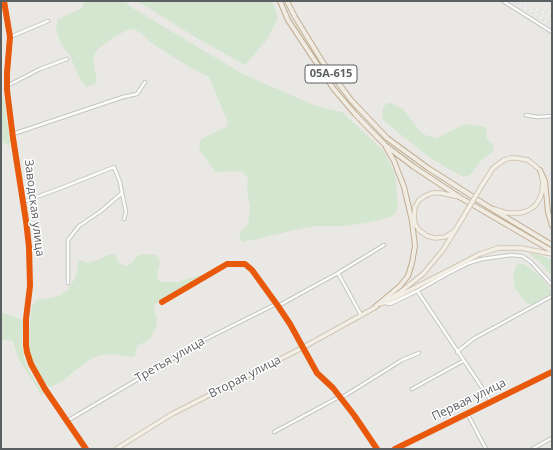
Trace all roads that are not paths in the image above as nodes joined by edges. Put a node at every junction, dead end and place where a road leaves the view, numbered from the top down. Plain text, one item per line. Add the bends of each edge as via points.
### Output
1 (4, 1) edge
2 (280, 1) edge
3 (287, 1) edge
4 (503, 1) edge
5 (48, 21) dead end
6 (552, 32) edge
7 (10, 37) junction
8 (67, 59) dead end
9 (146, 82) dead end
10 (7, 86) junction
11 (526, 115) dead end
12 (552, 116) edge
13 (13, 134) junction
14 (385, 145) junction
15 (540, 170) junction
16 (122, 193) junction
17 (461, 198) junction
18 (23, 202) junction
19 (489, 207) junction
20 (124, 219) dead end
21 (552, 226) edge
22 (454, 232) junction
23 (384, 245) dead end
24 (552, 245) edge
25 (552, 253) edge
26 (338, 273) junction
27 (68, 283) dead end
28 (552, 285) edge
29 (417, 291) junction
30 (552, 296) edge
31 (162, 302) dead end
32 (385, 304) junction
33 (277, 305) junction
34 (375, 307) junction
35 (361, 316) junction
36 (302, 348) junction
37 (457, 352) junction
38 (419, 353) dead end
39 (463, 361) junction
40 (552, 372) edge
41 (412, 389) dead end
42 (340, 398) junction
43 (491, 401) junction
44 (467, 413) junction
45 (66, 421) junction
46 (274, 432) dead end
47 (552, 438) edge
48 (86, 449) edge
49 (116, 449) edge
50 (377, 449) edge
51 (395, 449) edge
52 (486, 449) edge
53 (532, 449) edge

1 - 7 street, Заводская улица
2 - 14 highway, 05А-615 via 288,20 333,88
3 - 19 highway, 05А-615 via 322,61 351,100 387,138
4 - 6 street
5 - 7 street
7 - 10 street, Заводская улица
8 - 10 street
9 - 13 street via 137,94
10 - 13 street, Заводская улица
11 - 12 street
13 - 18 street, Заводская улица
14 - 17 highway, 05А-615 via 414,168
14 - 34 highway via 404,187 415,246 408,276
15 - 19 main road via 542,193 535,206 520,213 507,213
15 - 21 highway via 545,181
15 - 22 main road, bridge via 528,160 516,158 499,164 481,187
16 - 18 street via 114,167
16 - 20 street via 126,212
16 - 27 street via 79,226 68,240
17 - 22 main road via 432,193 424,196 415,207 415,224 427,236 445,237
17 - 25 highway, 05А-615
18 - 45 street, Заводская улица via 30,275 26,331 28,359
19 - 24 highway, 05А-615
22 - 34 main road via 423,274 399,293
23 - 26 street, Третья улица
25 - 32 main road via 521,248 498,248 480,254
26 - 33 street, Третья улица
26 - 35 street
28 - 29 street via 531,262 522,256 511,255 469,263
29 - 32 street
29 - 37 street
30 - 37 street via 473,339
31 - 33 street via 227,264 234,263 245,264 252,270
32 - 34 main road
33 - 36 street
33 - 45 street, Третья улица via 206,339
34 - 35 main road, Вторая улица
35 - 36 main road, Вторая улица
36 - 42 street via 317,373
36 - 49 main road, Вторая улица via 172,414
37 - 39 street
38 - 42 street via 402,360
39 - 41 street
39 - 43 street
40 - 43 street, Первая улица
42 - 46 street
42 - 50 street
43 - 44 street, Первая улица
44 - 51 street, Первая улица
44 - 52 street
45 - 48 street, Заводская улица
47 - 53 street

